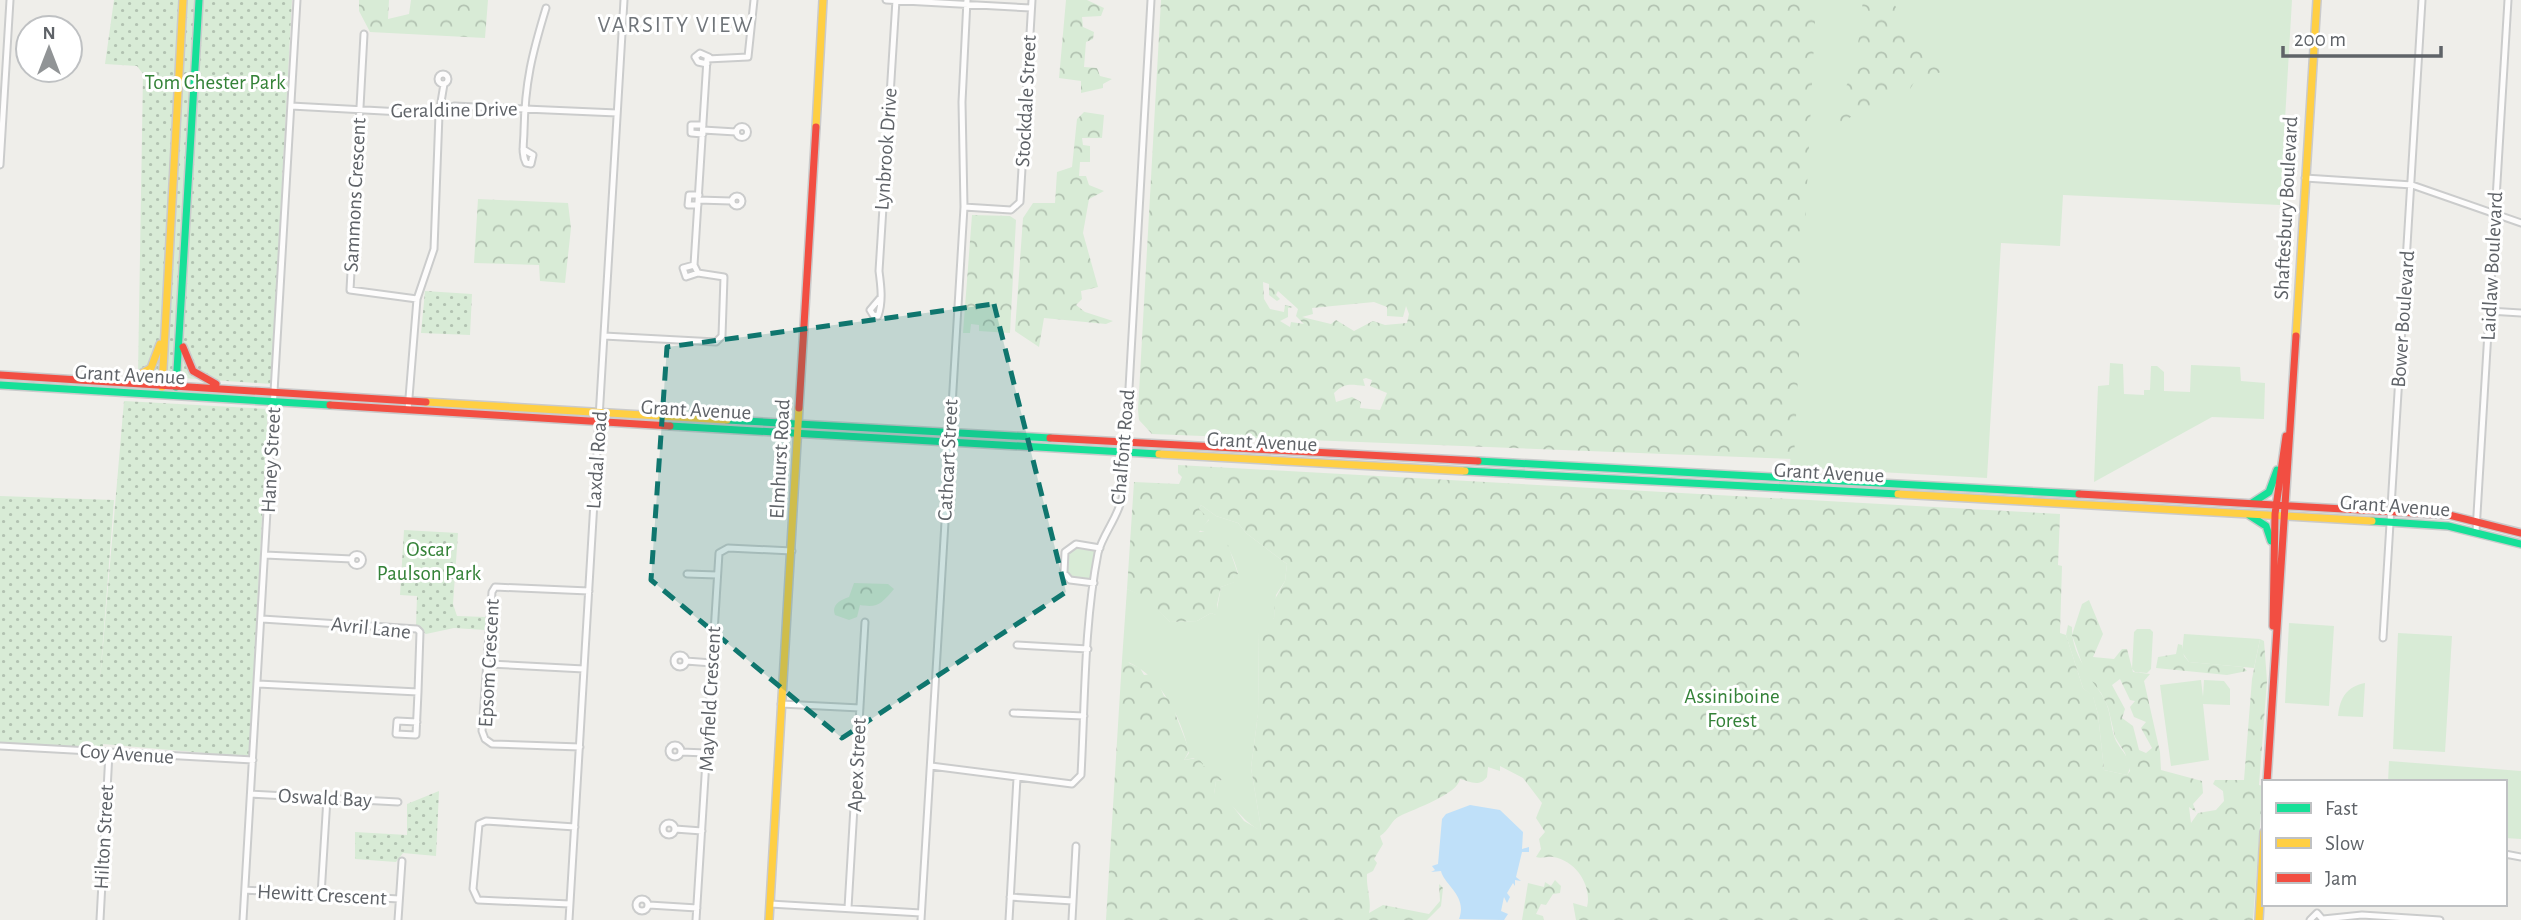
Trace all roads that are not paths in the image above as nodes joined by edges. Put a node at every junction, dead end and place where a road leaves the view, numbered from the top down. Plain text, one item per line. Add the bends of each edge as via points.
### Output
1 (10, 0) edge
2 (183, 0) edge
3 (199, 0) edge
4 (297, 0) edge
5 (624, 0) edge
6 (754, 0) edge
7 (823, 0) edge
8 (886, 0) edge
9 (896, 0) edge
10 (1032, 0) edge
11 (1151, 0) edge
12 (2317, 0) edge
13 (2422, 0) edge
14 (2508, 0) edge
15 (967, 2) edge
16 (546, 8) dead end
17 (1031, 8) junction
18 (364, 34) dead end
19 (709, 57) junction
20 (706, 64) junction
21 (444, 84) dead end
22 (291, 106) junction
23 (525, 109) junction
24 (360, 110) junction
25 (617, 113) junction
26 (439, 114) junction
27 (703, 130) junction
28 (737, 132) dead end
29 (523, 149) dead end
30 (0, 166) edge
31 (2305, 178) junction
32 (2412, 185) junction
33 (698, 200) junction
34 (732, 201) dead end
35 (964, 207) junction
36 (2496, 216) junction
37 (2521, 223) edge
38 (694, 265) junction
39 (698, 273) junction
40 (881, 297) dead end
41 (416, 299) junction
42 (2489, 311) junction
43 (2521, 313) edge
44 (164, 326) junction
45 (181, 328) junction
46 (604, 337) junction
47 (0, 375) edge
48 (119, 382) junction
49 (162, 384) junction
50 (0, 385) edge
51 (176, 385) junction
52 (227, 388) junction
53 (274, 391) junction
54 (161, 395) junction
55 (176, 396) junction
56 (409, 400) junction
57 (275, 401) junction
58 (408, 410) junction
59 (600, 413) junction
60 (691, 418) junction
61 (2291, 418) junction
62 (599, 422) junction
63 (799, 424) junction
64 (690, 427) junction
65 (799, 433) junction
66 (949, 433) junction
67 (1126, 442) junction
68 (948, 443) junction
69 (2283, 449) junction
70 (1125, 453) junction
71 (2251, 503) junction
72 (2277, 505) junction
73 (2287, 505) junction
74 (2390, 511) junction
75 (2245, 513) junction
76 (2275, 514) junction
77 (2285, 516) junction
78 (2476, 521) junction
79 (2390, 522) junction
80 (2476, 531) junction
81 (2521, 533) edge
82 (2521, 544) edge
83 (2273, 547) junction
84 (1100, 548) junction
85 (792, 551) junction
86 (265, 555) junction
87 (352, 559) dead end
88 (687, 573) dead end
89 (717, 575) junction
90 (1094, 583) junction
91 (589, 591) junction
92 (261, 619) junction
93 (864, 622) dead end
94 (2275, 634) junction
95 (2383, 638) dead end
96 (1017, 645) dead end
97 (1088, 649) junction
98 (685, 661) dead end
99 (712, 663) junction
100 (489, 664) junction
101 (584, 669) junction
102 (258, 684) junction
103 (418, 692) junction
104 (781, 704) junction
105 (860, 708) junction
106 (1013, 713) dead end
107 (1084, 716) junction
108 (417, 722) dead end
109 (0, 746) edge
110 (580, 747) junction
111 (681, 752) dead end
112 (109, 753) junction
113 (706, 753) junction
114 (253, 760) junction
115 (931, 766) junction
116 (1017, 778) junction
117 (2267, 780) edge
118 (251, 794) junction
119 (327, 798) junction
120 (398, 802) dead end
121 (575, 827) junction
122 (675, 829) dead end
123 (702, 831) junction
124 (1076, 846) dead end
125 (402, 861) dead end
126 (2262, 867) edge
127 (245, 890) junction
128 (321, 895) junction
129 (1010, 897) junction
130 (399, 899) junction
131 (1073, 901) junction
132 (570, 904) junction
133 (770, 904) junction
134 (649, 905) dead end
135 (697, 908) junction
136 (848, 908) junction
137 (921, 912) junction
138 (2371, 918) edge
139 (100, 920) edge
140 (243, 920) edge
141 (398, 920) edge
142 (569, 920) edge
143 (696, 920) edge
144 (769, 920) edge
145 (921, 920) edge
146 (1009, 920) edge
147 (1072, 920) edge
148 (2259, 920) edge
149 (2310, 920) edge
150 (2323, 920) edge
151 (2440, 920) edge

1 - 30 street
2 - 44 main road
3 - 45 main road
4 - 22 street, Haney Street
5 - 25 street, Laxdal Road
6 - 19 street via 748,57
7 - 63 main road, Elmhurst Road
8 - 9 street
9 - 15 street
9 - 40 street, Lynbrook Drive
10 - 17 street, Stockdale Street
11 - 67 street, Chalfont Road
12 - 31 main road, Shaftesbury Boulevard
13 - 32 street, Bower Boulevard
14 - 36 street, Laidlaw Boulevard
15 - 17 street
15 - 35 street, Cathcart Street via 962,102
16 - 23 street via 527,69
17 - 35 street, Stockdale Street via 1020,202 1011,210
18 - 24 street, Sammons Crescent
19 - 20 street
19 - 20 street via 700,53 695,58
20 - 27 street
21 - 26 street
22 - 24 street, Geraldine Drive
22 - 53 street, Haney Street
23 - 25 street, Geraldine Drive
23 - 26 street, Geraldine Drive via 454,106
23 - 29 street
24 - 26 street, Geraldine Drive
24 - 41 street, Sammons Crescent via 350,290
25 - 46 street, Laxdal Road
26 - 41 street via 434,248
27 - 28 street
27 - 33 street
31 - 32 street
31 - 61 main road, Shaftesbury Boulevard
32 - 36 street
32 - 74 street, Bower Boulevard
33 - 34 street
33 - 38 street
35 - 66 street, Cathcart Street
36 - 37 street
36 - 42 street, Laidlaw Boulevard
38 - 39 street
38 - 39 street via 683,268 686,276
39 - 46 street via 719,274 725,281 722,336 716,342
41 - 56 street
42 - 43 street
42 - 78 street, Laidlaw Boulevard
44 - 48 main road via 151,369 141,377
44 - 49 main road
45 - 51 main road
45 - 52 main road via 189,369
46 - 59 street, Laxdal Road
47 - 48 main road, Grant Avenue
48 - 49 main road, Grant Avenue
49 - 51 main road, Grant Avenue
49 - 54 main road
50 - 54 main road, Grant Avenue
51 - 52 main road, Grant Avenue
51 - 55 main road
52 - 53 main road, Grant Avenue
53 - 56 main road, Grant Avenue
53 - 57 street, Haney Street
54 - 55 main road, Grant Avenue
55 - 57 main road, Grant Avenue
56 - 58 street
56 - 59 main road, Grant Avenue
57 - 58 main road, Grant Avenue
57 - 86 street, Haney Street
58 - 62 main road, Grant Avenue
59 - 60 main road, Grant Avenue
59 - 62 street, Laxdal Road
60 - 63 main road, Grant Avenue
60 - 64 main road
61 - 69 main road, Shaftesbury Boulevard
61 - 73 main road, Shaftesbury Boulevard
62 - 64 main road, Grant Avenue
62 - 91 street, Laxdal Road
63 - 65 main road, Elmhurst Road
63 - 66 main road, Grant Avenue
64 - 65 main road, Grant Avenue
65 - 68 main road, Grant Avenue
65 - 85 main road, Elmhurst Road
66 - 67 main road, Grant Avenue
66 - 68 street, Cathcart Street
67 - 70 street, Chalfont Road
67 - 71 main road, Grant Avenue
68 - 70 main road, Grant Avenue
68 - 115 street, Cathcart Street
69 - 71 main road via 2271,489
69 - 72 main road, Shaftesbury Boulevard
70 - 75 main road, Grant Avenue
70 - 84 street, Chalfont Road via 1121,507
71 - 72 main road, Grant Avenue
72 - 73 main road, Grant Avenue
72 - 76 main road, Shaftesbury Boulevard
73 - 74 main road, Grant Avenue
73 - 77 main road, Shaftesbury Boulevard
74 - 78 main road, Grant Avenue
74 - 79 street, Bower Boulevard
75 - 76 main road, Grant Avenue
75 - 83 main road via 2266,526
76 - 77 main road, Grant Avenue
76 - 83 main road, Shaftesbury Boulevard
77 - 79 main road, Grant Avenue
77 - 94 main road, Shaftesbury Boulevard
78 - 80 street, Laidlaw Boulevard
78 - 81 main road, Grant Avenue
79 - 80 main road, Grant Avenue
79 - 95 street, Bower Boulevard
80 - 82 main road, Grant Avenue
83 - 94 main road, Shaftesbury Boulevard
84 - 90 street, Chalfont Road
84 - 90 street via 1076,544 1065,552 1064,573 1070,580
85 - 89 street, Mayfield Crescent via 724,548 719,553
85 - 104 main road, Elmhurst Road
86 - 87 street
86 - 92 street, Haney Street
88 - 89 street
89 - 99 street, Mayfield Crescent
90 - 97 street, Chalfont Road
91 - 100 street, Epsom Crescent via 495,587
91 - 101 street, Laxdal Road
92 - 102 street, Haney Street
92 - 103 street, Avril Lane via 417,629
93 - 105 street, Apex Street
94 - 117 main road, Shaftesbury Boulevard
96 - 97 street
97 - 107 street, Chalfont Road
98 - 99 street
99 - 113 street, Mayfield Crescent
100 - 101 street
100 - 110 street, Epsom Crescent via 485,739 492,744
101 - 110 street, Laxdal Road
102 - 103 street
102 - 114 street, Haney Street
103 - 108 street, Avril Lane
104 - 105 street
104 - 133 main road, Elmhurst Road
105 - 136 street, Apex Street
106 - 107 street
107 - 116 street, Chalfont Road via 1078,781
109 - 112 street, Coy Avenue
110 - 121 street, Laxdal Road
111 - 113 street
112 - 114 street, Coy Avenue
112 - 139 street, Hilton Street
113 - 123 street, Mayfield Crescent
114 - 118 street, Haney Street
115 - 116 street, Chalfont Road
115 - 137 street, Cathcart Street
116 - 129 street
118 - 119 street, Oswald Bay
118 - 127 street, Haney Street
119 - 120 street, Oswald Bay
119 - 128 street
121 - 132 street, Laxdal Road
121 - 132 street via 479,824 473,889 478,900
122 - 123 street
123 - 135 street, Mayfield Crescent
124 - 131 street
125 - 130 street, Hewitt Crescent
126 - 148 main road
127 - 128 street, Hewitt Crescent
127 - 140 street, Haney Street
128 - 130 street, Hewitt Crescent
129 - 131 street
129 - 146 street
130 - 141 street, Hewitt Crescent
131 - 147 street
132 - 142 street, Laxdal Road
133 - 136 street
133 - 144 main road, Elmhurst Road
134 - 135 street
135 - 143 street, Mayfield Crescent
136 - 137 street
137 - 145 street, Cathcart Street
138 - 150 street
138 - 151 street
149 - 150 street via 2315,913

